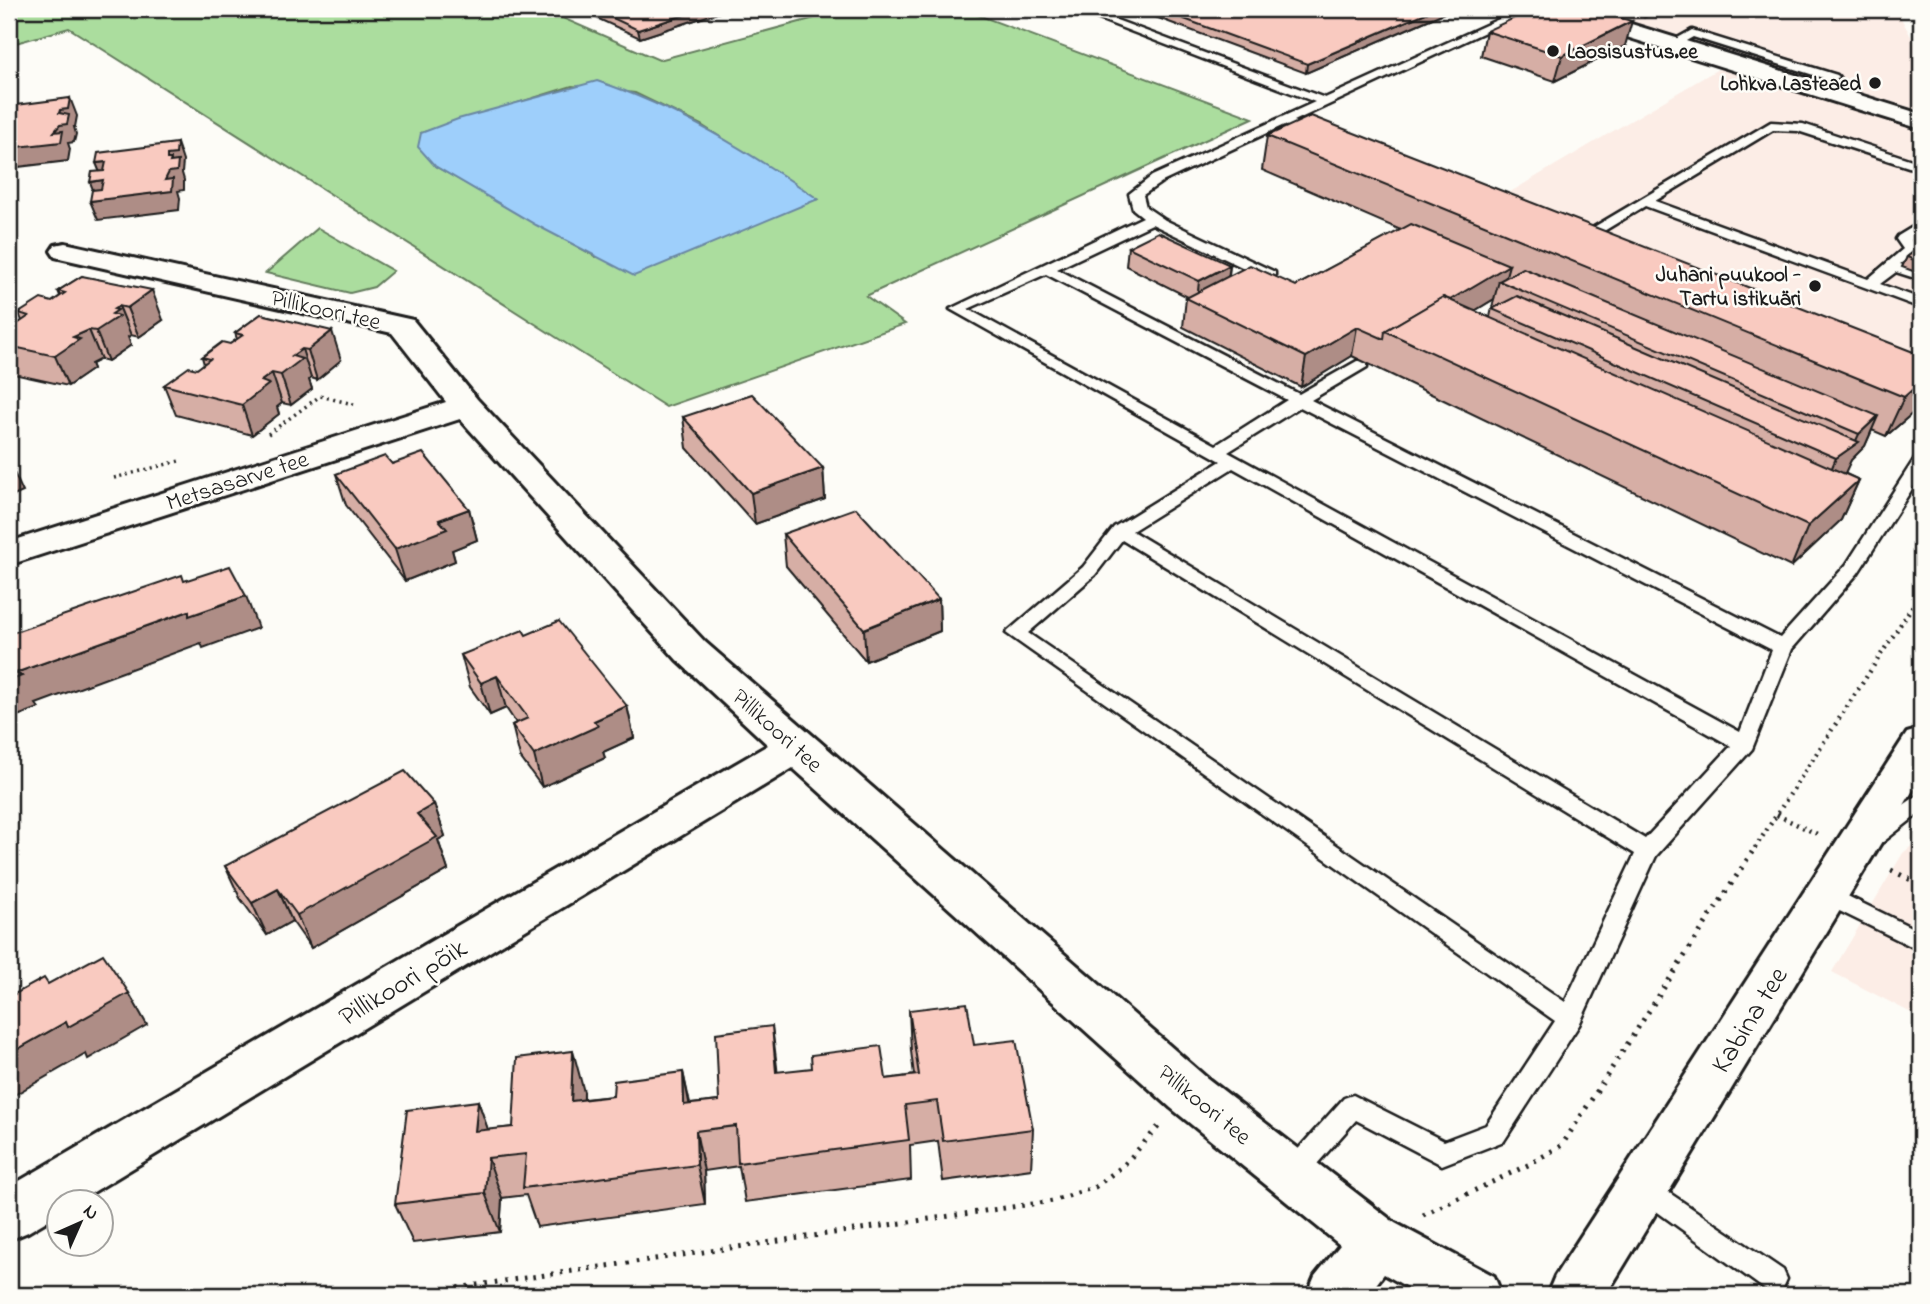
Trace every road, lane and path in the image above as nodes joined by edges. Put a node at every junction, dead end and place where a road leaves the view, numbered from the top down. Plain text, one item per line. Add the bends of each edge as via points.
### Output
1 (1078, 9) edge
2 (1529, 9) edge
3 (1561, 9) edge
4 (1326, 102) junction
5 (1284, 121) junction
6 (1921, 122) edge
7 (1335, 142) edge
8 (1921, 167) edge
9 (1643, 201) junction
10 (1153, 218) junction
11 (1921, 226) edge
12 (1579, 240) edge
13 (65, 251) dead end
14 (1894, 267) junction
15 (1046, 269) junction
16 (1270, 275) edge
17 (1921, 276) edge
18 (1868, 285) junction
19 (1921, 304) edge
20 (1362, 364) dead end
21 (1299, 400) junction
22 (466, 406) junction
23 (1224, 456) junction
24 (1921, 462) edge
25 (1120, 531) junction
26 (9, 554) edge
27 (1921, 593) edge
28 (1783, 647) junction
29 (1921, 743) edge
30 (1745, 744) junction
31 (796, 747) junction
32 (1921, 801) edge
33 (1647, 851) junction
34 (1854, 851) junction
35 (1827, 895) junction
36 (1921, 942) edge
37 (1570, 1018) junction
38 (1189, 1093) junction
39 (1292, 1174) junction
40 (1643, 1187) junction
41 (9, 1215) edge
42 (1376, 1241) junction
43 (1773, 1279) dead end
44 (429, 1292) dead end
45 (1335, 1295) edge
46 (1474, 1295) edge
47 (1575, 1295) edge

1 - 4 lane
2 - 4 lane
3 - 6 street
4 - 5 lane
5 - 7 lane
5 - 10 lane via 1146,186 1136,194 1140,209
8 - 9 lane via 1799,127 1771,126
9 - 12 lane
9 - 18 lane
10 - 15 lane
10 - 16 lane
11 - 14 lane via 1903,239 1911,250 1893,263
13 - 22 street, Pillikoori tee via 402,326
14 - 17 lane
14 - 18 lane
15 - 21 lane
15 - 23 lane via 957,309
18 - 19 lane
20 - 21 lane
21 - 23 lane
21 - 28 lane
22 - 26 street, Metsasarve tee
22 - 31 street, Pillikoori tee via 691,651
23 - 25 lane
23 - 30 lane
24 - 28 lane via 1852,569
25 - 33 lane
25 - 37 lane via 1089,571 1016,632
27 - 42 path via 1562,1145
28 - 30 lane
29 - 34 street, Kabina tee
30 - 33 lane
31 - 38 street, Pillikoori tee
31 - 41 street, Pillikoori põik
32 - 34 lane
33 - 37 lane
34 - 35 street, Kabina tee
35 - 36 lane
35 - 40 street, Kabina tee
37 - 39 lane via 1495,1133 1442,1153 1353,1106
38 - 39 street, Pillikoori tee
38 - 44 path via 1123,1166 1095,1187 1053,1201
39 - 42 street, Pillikoori tee
40 - 43 lane
40 - 47 street, Kabina tee
42 - 45 street
42 - 46 street, Pillikoori tee

